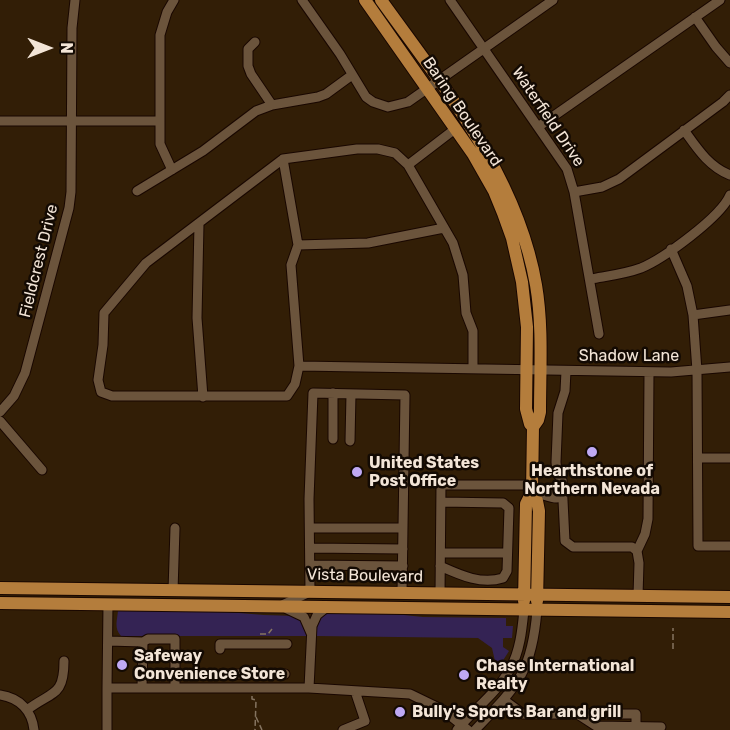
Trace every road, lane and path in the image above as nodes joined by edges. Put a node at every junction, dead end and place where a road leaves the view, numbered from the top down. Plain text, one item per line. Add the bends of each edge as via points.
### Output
1 (75, 0) edge
2 (174, 0) edge
3 (302, 0) edge
4 (366, 0) edge
5 (381, 0) edge
6 (450, 0) edge
7 (554, 0) edge
8 (720, 0) edge
9 (695, 17) junction
10 (255, 42) dead end
11 (484, 49) junction
12 (730, 63) edge
13 (352, 75) junction
14 (438, 81) junction
15 (427, 89) junction
16 (730, 95) edge
17 (272, 105) junction
18 (0, 120) edge
19 (72, 121) junction
20 (160, 121) junction
21 (538, 127) junction
22 (455, 129) junction
23 (684, 130) junction
24 (283, 159) junction
25 (408, 165) junction
26 (172, 170) junction
27 (730, 175) edge
28 (137, 191) dead end
29 (574, 192) junction
30 (730, 195) edge
31 (199, 224) junction
32 (444, 228) junction
33 (298, 245) junction
34 (672, 249) junction
35 (591, 279) junction
36 (730, 310) edge
37 (693, 315) junction
38 (599, 334) dead end
39 (299, 366) junction
40 (730, 367) edge
41 (473, 368) junction
42 (527, 370) junction
43 (540, 370) junction
44 (566, 371) junction
45 (697, 371) junction
46 (649, 372) junction
47 (333, 393) junction
48 (351, 394) junction
49 (202, 397) junction
50 (0, 412) edge
51 (0, 421) edge
52 (533, 427) junction
53 (333, 439) dead end
54 (350, 441) dead end
55 (698, 458) junction
56 (730, 458) edge
57 (42, 470) dead end
58 (535, 490) junction
59 (562, 495) junction
60 (441, 502) junction
61 (175, 528) dead end
62 (310, 528) junction
63 (403, 528) junction
64 (730, 546) edge
65 (310, 548) junction
66 (403, 549) junction
67 (637, 551) junction
68 (441, 553) junction
69 (507, 553) junction
70 (310, 565) junction
71 (403, 566) junction
72 (440, 566) junction
73 (0, 588) edge
74 (173, 591) junction
75 (310, 592) junction
76 (402, 593) junction
77 (440, 594) junction
78 (524, 595) junction
79 (538, 595) junction
80 (638, 596) junction
81 (730, 597) edge
82 (0, 603) edge
83 (108, 604) junction
84 (280, 606) junction
85 (328, 607) junction
86 (531, 610) junction
87 (730, 612) edge
88 (673, 628) dead end
89 (311, 633) junction
90 (108, 641) junction
91 (142, 642) junction
92 (287, 644) dead end
93 (220, 649) dead end
94 (673, 649) dead end
95 (64, 661) dead end
96 (220, 674) dead end
97 (256, 674) dead end
98 (269, 674) dead end
99 (285, 674) dead end
100 (107, 688) junction
101 (142, 688) junction
102 (175, 688) junction
103 (309, 688) junction
104 (355, 691) junction
105 (0, 695) edge
106 (252, 695) dead end
107 (504, 700) junction
108 (27, 710) junction
109 (577, 714) junction
110 (255, 715) junction
111 (367, 726) edge
112 (661, 727) dead end
113 (462, 728) edge
114 (636, 728) edge
115 (34, 730) edge
116 (107, 730) edge
117 (255, 730) edge
118 (262, 730) edge
119 (343, 730) edge
120 (475, 730) edge

1 - 19 street, Fieldcrest Drive
2 - 20 street via 160,35
3 - 13 street
4 - 15 main road, Baring Boulevard
5 - 14 main road, Baring Boulevard
6 - 11 street, Waterfield Drive
7 - 11 street
8 - 9 street
9 - 12 street
9 - 21 street
10 - 17 street via 248,49 248,66
11 - 14 street
11 - 21 street, Waterfield Drive
13 - 15 street via 366,97 388,107 408,102
13 - 17 street via 326,94
14 - 15 street
14 - 43 main road, Baring Boulevard via 490,157 518,215 536,286
15 - 22 main road, Baring Boulevard
16 - 23 street
17 - 26 street via 256,111
18 - 19 street
19 - 20 street
19 - 50 street, Fieldcrest Drive via 71,192 66,220 25,373 14,396
20 - 26 street via 160,144
21 - 29 street, Waterfield Drive via 567,169
22 - 25 street
22 - 42 main road, Baring Boulevard via 494,191 512,238 525,305
23 - 27 street via 705,159
23 - 29 street via 611,183
24 - 25 street via 378,148 395,153
24 - 31 street
24 - 33 street
25 - 32 street
26 - 28 street
29 - 35 street, Waterfield Drive
30 - 34 street via 717,215
31 - 49 street via 197,318
31 - 49 street via 146,263 104,313 98,380 101,392 112,396
32 - 33 street via 368,243
32 - 41 street via 463,275 466,313 473,332
33 - 39 street via 291,265
34 - 35 street via 643,267
34 - 37 street via 687,286
35 - 38 street, Waterfield Drive
36 - 37 street
37 - 45 street
39 - 41 street, Shadow Lane
39 - 49 street via 288,396
40 - 45 street, Shadow Lane
41 - 42 street, Shadow Lane
42 - 43 street, Shadow Lane
42 - 52 main road, Baring Boulevard via 526,410
43 - 44 street, Shadow Lane
43 - 52 main road, Baring Boulevard via 540,412
44 - 46 street, Shadow Lane
44 - 59 street via 558,413 556,462
45 - 46 street, Shadow Lane
45 - 55 street
46 - 67 street via 648,519
47 - 48 street
47 - 53 street
47 - 62 street via 313,393
48 - 54 street
48 - 63 street via 405,394
51 - 57 street
52 - 58 main road, Baring Boulevard
55 - 56 street
55 - 64 street via 698,546
58 - 59 street via 549,498
58 - 60 street via 441,485
58 - 78 main road, Baring Boulevard via 526,511
58 - 79 main road, Baring Boulevard via 539,511
59 - 67 street via 565,541 573,547 632,547
60 - 68 street
60 - 69 street via 503,503 509,508
61 - 74 street
62 - 63 street
62 - 65 street
63 - 66 street
65 - 66 street
65 - 70 street
66 - 71 street
67 - 80 street
68 - 69 street
68 - 72 street
69 - 72 street via 507,571 497,580 467,578
70 - 71 street
70 - 75 street
71 - 76 street
72 - 77 street
73 - 74 main road, Vista Boulevard
74 - 75 main road, Vista Boulevard
75 - 76 main road, Vista Boulevard
75 - 84 street
76 - 77 main road, Vista Boulevard
77 - 78 main road, Vista Boulevard
78 - 79 main road, Vista Boulevard
78 - 86 main road, Baring Boulevard
79 - 80 main road, Vista Boulevard
79 - 86 main road, Baring Boulevard
80 - 81 main road, Vista Boulevard
82 - 83 main road, Vista Boulevard
83 - 84 main road, Vista Boulevard
83 - 90 street
84 - 85 main road, Vista Boulevard
84 - 89 street via 304,617
85 - 86 main road, Vista Boulevard
85 - 89 street via 315,619
86 - 87 main road, Vista Boulevard
86 - 107 street via 534,639 528,662
86 - 113 street via 510,669
88 - 94 path
89 - 103 street
90 - 91 street
90 - 100 street
91 - 101 street
91 - 102 street via 175,639
92 - 93 street via 220,644
95 - 108 street via 62,685
96 - 97 street
98 - 99 street
100 - 101 street
100 - 116 street
101 - 102 street
102 - 103 street
103 - 104 street
104 - 111 street
104 - 113 street via 410,694 443,710
105 - 108 street via 16,700
106 - 110 path via 256,700
107 - 109 street via 523,714
107 - 120 street
108 - 115 street
109 - 114 street via 596,726
109 - 114 street via 636,714
110 - 117 path
110 - 118 path
111 - 119 street
112 - 114 street

